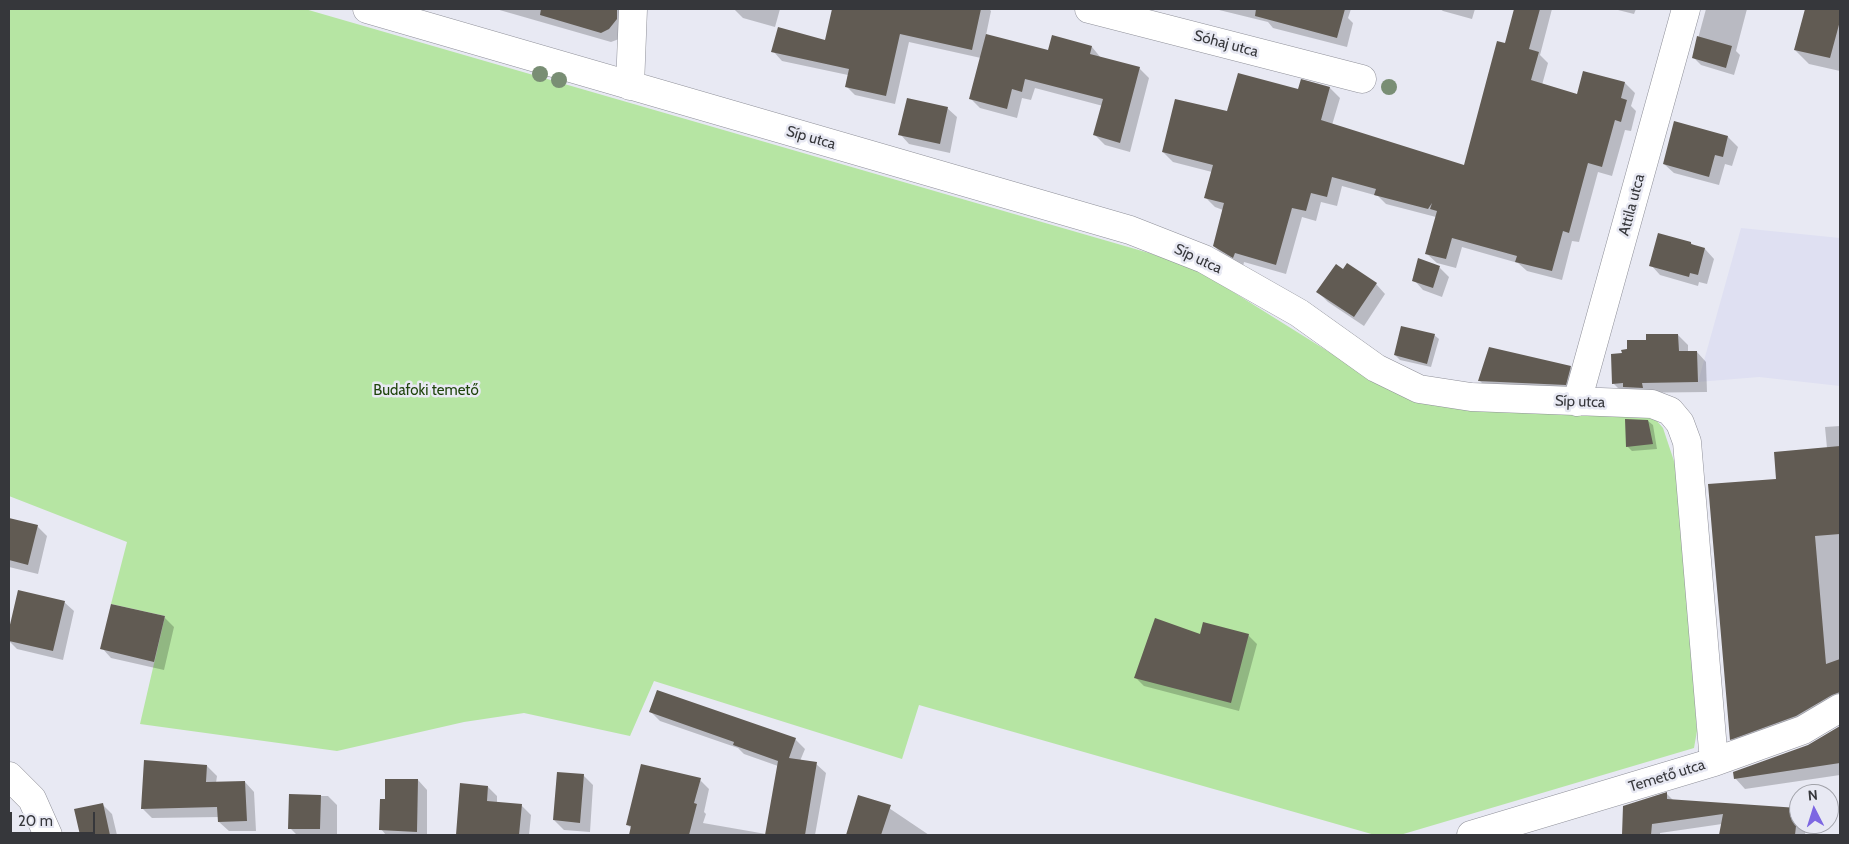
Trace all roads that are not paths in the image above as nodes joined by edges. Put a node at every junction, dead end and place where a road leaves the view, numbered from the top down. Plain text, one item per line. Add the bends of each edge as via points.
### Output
1 (367, 9) edge
2 (633, 9) edge
3 (1089, 9) edge
4 (1686, 9) edge
5 (1362, 79) dead end
6 (630, 86) junction
7 (1578, 402) junction
8 (1840, 708) edge
9 (1714, 762) junction
10 (9, 776) edge
11 (1482, 834) edge
12 (48, 835) edge

1 - 6 street, Síp utca
2 - 6 street
3 - 5 street, Sóhaj utca
4 - 7 street, Attila utca
6 - 7 street, Síp utca via 1130,230 1204,259 1300,313 1376,368 1419,389 1471,397
7 - 9 street, Síp utca via 1652,404 1670,411 1680,423 1687,442
8 - 9 street, Temető utca via 1803,730
9 - 11 street, Temető utca
10 - 12 street via 32,799

